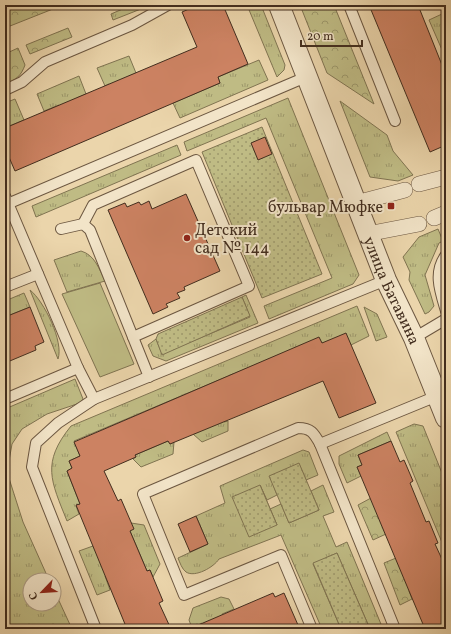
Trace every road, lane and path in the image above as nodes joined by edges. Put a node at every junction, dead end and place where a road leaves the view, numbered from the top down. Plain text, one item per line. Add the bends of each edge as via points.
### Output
1 (168, 5) edge
2 (279, 5) edge
3 (349, 5) edge
4 (306, 77) junction
5 (5, 90) edge
6 (395, 121) dead end
7 (446, 177) edge
8 (6, 202) edge
9 (356, 203) junction
10 (83, 224) junction
11 (419, 224) dead end
12 (61, 228) dead end
13 (368, 234) junction
14 (446, 255) edge
15 (38, 274) junction
16 (386, 280) junction
17 (5, 288) edge
18 (446, 311) edge
19 (446, 319) edge
20 (133, 337) junction
21 (414, 338) junction
22 (78, 368) junction
23 (149, 377) junction
24 (437, 396) junction
25 (5, 399) edge
26 (94, 399) junction
27 (446, 418) edge
28 (320, 444) junction
29 (96, 629) edge
30 (312, 629) edge
31 (395, 629) edge

1 - 5 lane via 132,25 45,62 22,82
2 - 4 street, улица Батавина
3 - 6 lane
4 - 8 lane
4 - 9 street, улица Батавина
7 - 9 street
8 - 15 lane
9 - 13 street, улица Батавина
10 - 12 lane
10 - 20 lane via 90,230
10 - 20 lane via 93,205 196,160 249,286
11 - 13 street
13 - 16 street, улица Батавина
14 - 18 lane via 438,271
15 - 17 lane
15 - 22 lane
16 - 21 street, улица Батавина
16 - 23 lane
19 - 21 lane
20 - 23 lane
21 - 24 street, улица Батавина
22 - 25 lane
22 - 26 lane
23 - 26 lane
24 - 27 street, улица Батавина
24 - 28 lane
26 - 29 lane via 58,423 36,443 32,467
28 - 30 lane via 314,432 307,428 298,428 143,494 184,595 281,555
28 - 31 lane

